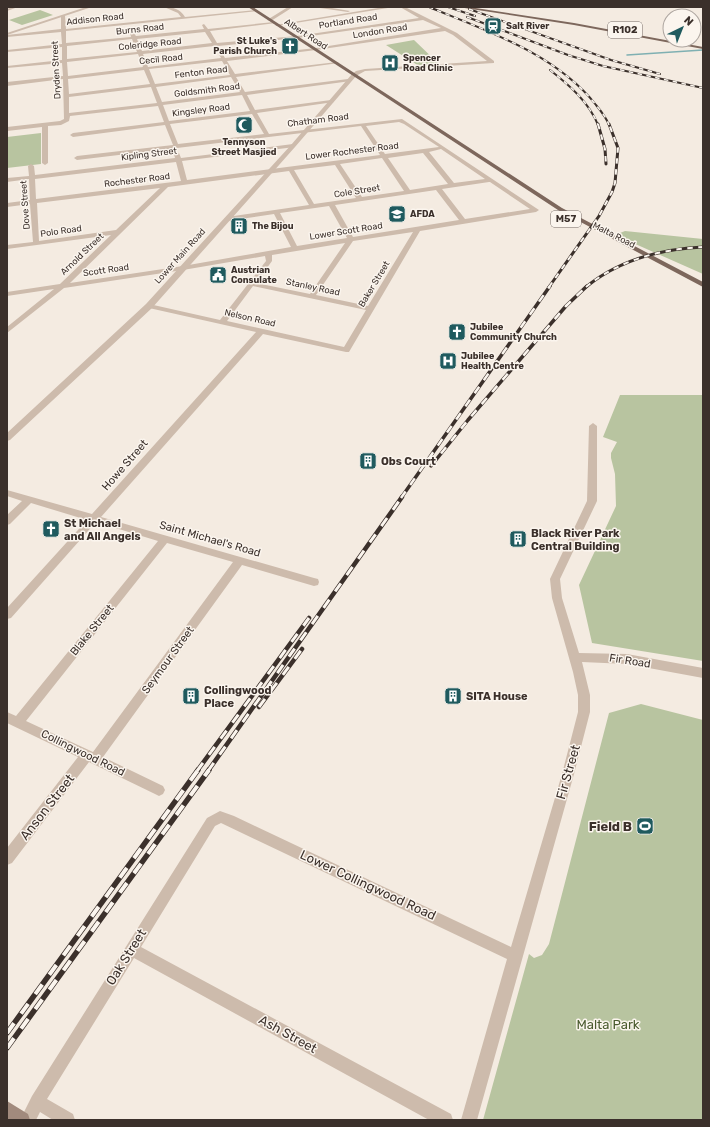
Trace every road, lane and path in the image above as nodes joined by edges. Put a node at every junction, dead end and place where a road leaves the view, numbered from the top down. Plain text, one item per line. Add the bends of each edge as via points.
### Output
1 (16, 7) edge
2 (90, 7) edge
3 (166, 7) edge
4 (291, 7) edge
5 (316, 7) edge
6 (392, 7) edge
7 (402, 7) edge
8 (460, 7) edge
9 (478, 7) edge
10 (252, 8) edge
11 (7, 10) edge
12 (362, 12) junction
13 (62, 16) junction
14 (200, 17) junction
15 (184, 18) junction
16 (425, 18) junction
17 (269, 20) junction
18 (129, 24) junction
19 (276, 24) junction
20 (446, 29) junction
21 (207, 30) junction
22 (63, 31) junction
23 (7, 35) edge
24 (296, 36) junction
25 (134, 38) junction
26 (662, 38) edge
27 (215, 44) junction
28 (64, 45) junction
29 (703, 46) edge
30 (316, 49) junction
31 (7, 51) edge
32 (140, 53) junction
33 (223, 60) junction
34 (65, 61) junction
35 (337, 63) junction
36 (7, 67) edge
37 (146, 69) junction
38 (354, 75) junction
39 (233, 76) junction
40 (66, 78) junction
41 (348, 81) junction
42 (7, 84) edge
43 (153, 85) junction
44 (243, 94) junction
45 (66, 96) junction
46 (331, 102) junction
47 (160, 104) junction
48 (253, 112) junction
49 (67, 115) junction
50 (168, 123) junction
51 (45, 124) junction
52 (362, 124) junction
53 (7, 129) edge
54 (306, 131) junction
55 (73, 135) dead end
56 (266, 136) junction
57 (175, 146) junction
58 (293, 146) junction
59 (438, 149) dead end
60 (425, 150) junction
61 (384, 156) junction
62 (77, 158) dead end
63 (178, 160) junction
64 (336, 162) junction
65 (45, 163) dead end
66 (31, 166) dead end
67 (290, 168) junction
68 (269, 172) junction
69 (32, 177) junction
70 (7, 180) edge
71 (489, 180) junction
72 (185, 183) junction
73 (166, 185) junction
74 (452, 186) junction
75 (438, 188) junction
76 (408, 192) junction
77 (360, 199) junction
78 (33, 202) junction
79 (331, 204) junction
80 (7, 205) edge
81 (313, 207) junction
82 (536, 210) joint
83 (276, 212) junction
84 (227, 219) junction
85 (464, 222) junction
86 (418, 229) junction
87 (118, 232) junction
88 (352, 239) junction
89 (36, 243) junction
90 (7, 247) edge
91 (294, 249) junction
92 (268, 253) junction
93 (183, 268) junction
94 (252, 284) junction
95 (62, 286) junction
96 (702, 288) edge
97 (7, 294) edge
98 (312, 296) junction
99 (149, 306) junction
100 (371, 309) junction
101 (222, 322) junction
102 (7, 331) edge
103 (261, 331) junction
104 (346, 350) joint
105 (593, 426) dead end
106 (7, 438) edge
107 (7, 494) edge
108 (29, 500) junction
109 (94, 519) junction
110 (7, 521) edge
111 (166, 538) junction
112 (240, 560) junction
113 (314, 582) dead end
114 (7, 615) edge
115 (575, 658) junction
116 (685, 671) junction
117 (703, 673) edge
118 (703, 678) edge
119 (7, 717) edge
120 (18, 722) junction
121 (91, 757) junction
122 (159, 790) dead end
123 (220, 817) joint
124 (7, 858) edge
125 (131, 949) junction
126 (515, 956) junction
127 (37, 1101) junction
128 (7, 1110) edge
129 (22, 1120) edge
130 (28, 1120) edge
131 (67, 1120) edge
132 (445, 1120) edge
133 (469, 1120) edge

1 - 11 street
2 - 13 street
3 - 15 street via 180,12
4 - 17 street
5 - 12 street
6 - 12 street, Burns Road
7 - 16 street
8 - 29 main road, R102
9 - 26 main road, R102
10 - 14 street, Addison Road
10 - 17 main road, Albert Road / M57
12 - 19 street, Burns Road
13 - 22 street, Dryden Street
13 - 23 street
14 - 15 street, Addison Road
14 - 21 street
15 - 18 street, Addison Road
16 - 20 street
16 - 24 street, Portland Road
17 - 19 main road, Albert Road / M57
18 - 22 street, Addison Road
18 - 25 street
19 - 21 street, Burns Road
19 - 24 main road, Albert Road / M57
20 - 30 street, London Road
20 - 38 street via 492,61 490,64 365,70
21 - 25 street, Burns Road
21 - 27 street
22 - 23 street, Addison Road
22 - 28 street, Dryden Street
24 - 27 street, Coleridge Road
24 - 30 main road, Albert Road / M57
25 - 28 street, Burns Road
25 - 32 street
27 - 32 street, Coleridge Road
27 - 33 street
28 - 31 street, Burns Road
28 - 34 street, Dryden Street
30 - 33 street, Cecil Road
30 - 35 main road, Albert Road / M57
32 - 34 street, Coleridge Road
32 - 37 street
33 - 37 street, Cecil Road
33 - 39 street
34 - 36 street, Coleridge Road
34 - 40 street, Dryden Street
35 - 38 main road, Albert Road / M57
35 - 39 street, Fenton Road
37 - 40 street, Cecil Road
37 - 43 street
38 - 41 street, Lower Main Road
38 - 96 main road, Malta Road / M57 via 571,222 602,240
39 - 43 street, Fenton Road
39 - 44 street
40 - 42 street, Cecil Road
40 - 45 street, Dryden Street
41 - 44 street, Goldsmith Road
41 - 46 street, Lower Main Road
43 - 45 street, Fenton Road
43 - 47 street
44 - 47 street, Goldsmith Road
44 - 48 street
45 - 49 street, Dryden Street
46 - 48 street, Kingsley Road
46 - 54 street, Lower Main Road
47 - 49 street, Goldsmith Road
47 - 50 street
48 - 50 street, Kingsley Road
48 - 56 street
49 - 51 street, Dryden Street via 65,122
50 - 55 street, Kingsley Road
50 - 57 street
51 - 53 street
51 - 65 street
52 - 54 street, Chatham Road
52 - 61 street
52 - 71 street, Chatham Road via 403,121
54 - 56 street, Chatham Road
54 - 58 street, Lower Main Road
56 - 57 street, Chatham Road
57 - 62 street, Chatham Road
57 - 63 street
58 - 63 street, Kipling Street
58 - 68 street, Lower Main Road
59 - 60 street, Lower Rochester Road
60 - 61 street, Lower Rochester Road
60 - 74 street
61 - 64 street, Lower Rochester Road
61 - 76 street
63 - 69 street, Kipling Street
63 - 72 street
64 - 67 street, Lower Rochester Road
64 - 77 street
66 - 69 street, Dove Street
67 - 68 street, Lower Rochester Road
67 - 81 street
68 - 72 street, Rochester Road
68 - 84 street, Lower Main Road
69 - 70 street, Kipling Street
69 - 78 street, Dove Street
71 - 74 street, Cole Street
71 - 82 street, Chatham Road
72 - 73 street, Rochester Road
73 - 78 street, Rochester Road
73 - 87 street, Arnold Street
74 - 75 street, Cole Street
75 - 76 street, Cole Street
75 - 85 street
76 - 77 street, Cole Street
77 - 79 street, Cole Street
78 - 80 street, Rochester Road
78 - 89 street, Dove Street
79 - 81 street, Cole Street
79 - 88 street
81 - 83 street, Cole Street
82 - 85 street, Lower Scott Road
83 - 84 street, Cole Street
83 - 91 street
84 - 93 street, Lower Main Road
85 - 86 street, Lower Scott Road
86 - 88 street, Lower Scott Road
86 - 100 street, Baker Street
87 - 89 street, Polo Road
87 - 95 street, Arnold Street
88 - 91 street, Lower Scott Road
88 - 98 street
89 - 90 street, Polo Road
91 - 92 street, Lower Scott Road
92 - 93 street, Lower Scott Road
92 - 94 street via 269,261
93 - 95 street, Scott Road
93 - 99 street, Lower Main Road
94 - 98 street, Stanley Road
94 - 101 street
95 - 97 street, Scott Road
95 - 102 street, Arnold Street
98 - 100 street, Stanley Road
99 - 101 street, Nelson Road
99 - 106 street, Lower Main Road
100 - 104 street, Baker Street
101 - 103 street, Nelson Road
103 - 104 street, Nelson Road
103 - 109 street, Howe Street
105 - 115 street, Fir Street via 592,501 555,579 557,598
107 - 108 street, Saint Michael's Road
108 - 109 street, Saint Michael's Road
108 - 110 street
109 - 111 street, Saint Michael's Road
109 - 114 street, Howe Street
111 - 112 street, Saint Michael's Road
111 - 120 street, Blake Street
112 - 113 street, Saint Michael's Road
112 - 121 street, Seymour Street
115 - 116 street, Fir Road via 622,659
115 - 126 street, Fir Street via 584,695 584,712
116 - 117 street, Fir Road
116 - 118 street, Fir Road
119 - 120 street, Collingwood Road
120 - 121 street, Collingwood Road
121 - 122 street, Collingwood Road
121 - 124 street, Anson Street
123 - 125 street, Oak Street via 211,822
123 - 126 street, Lower Collingwood Road
125 - 127 street, Oak Street
125 - 132 street, Ash Street
126 - 133 street, Fir Street
127 - 130 street, Oak Street
127 - 131 street
128 - 129 main road

